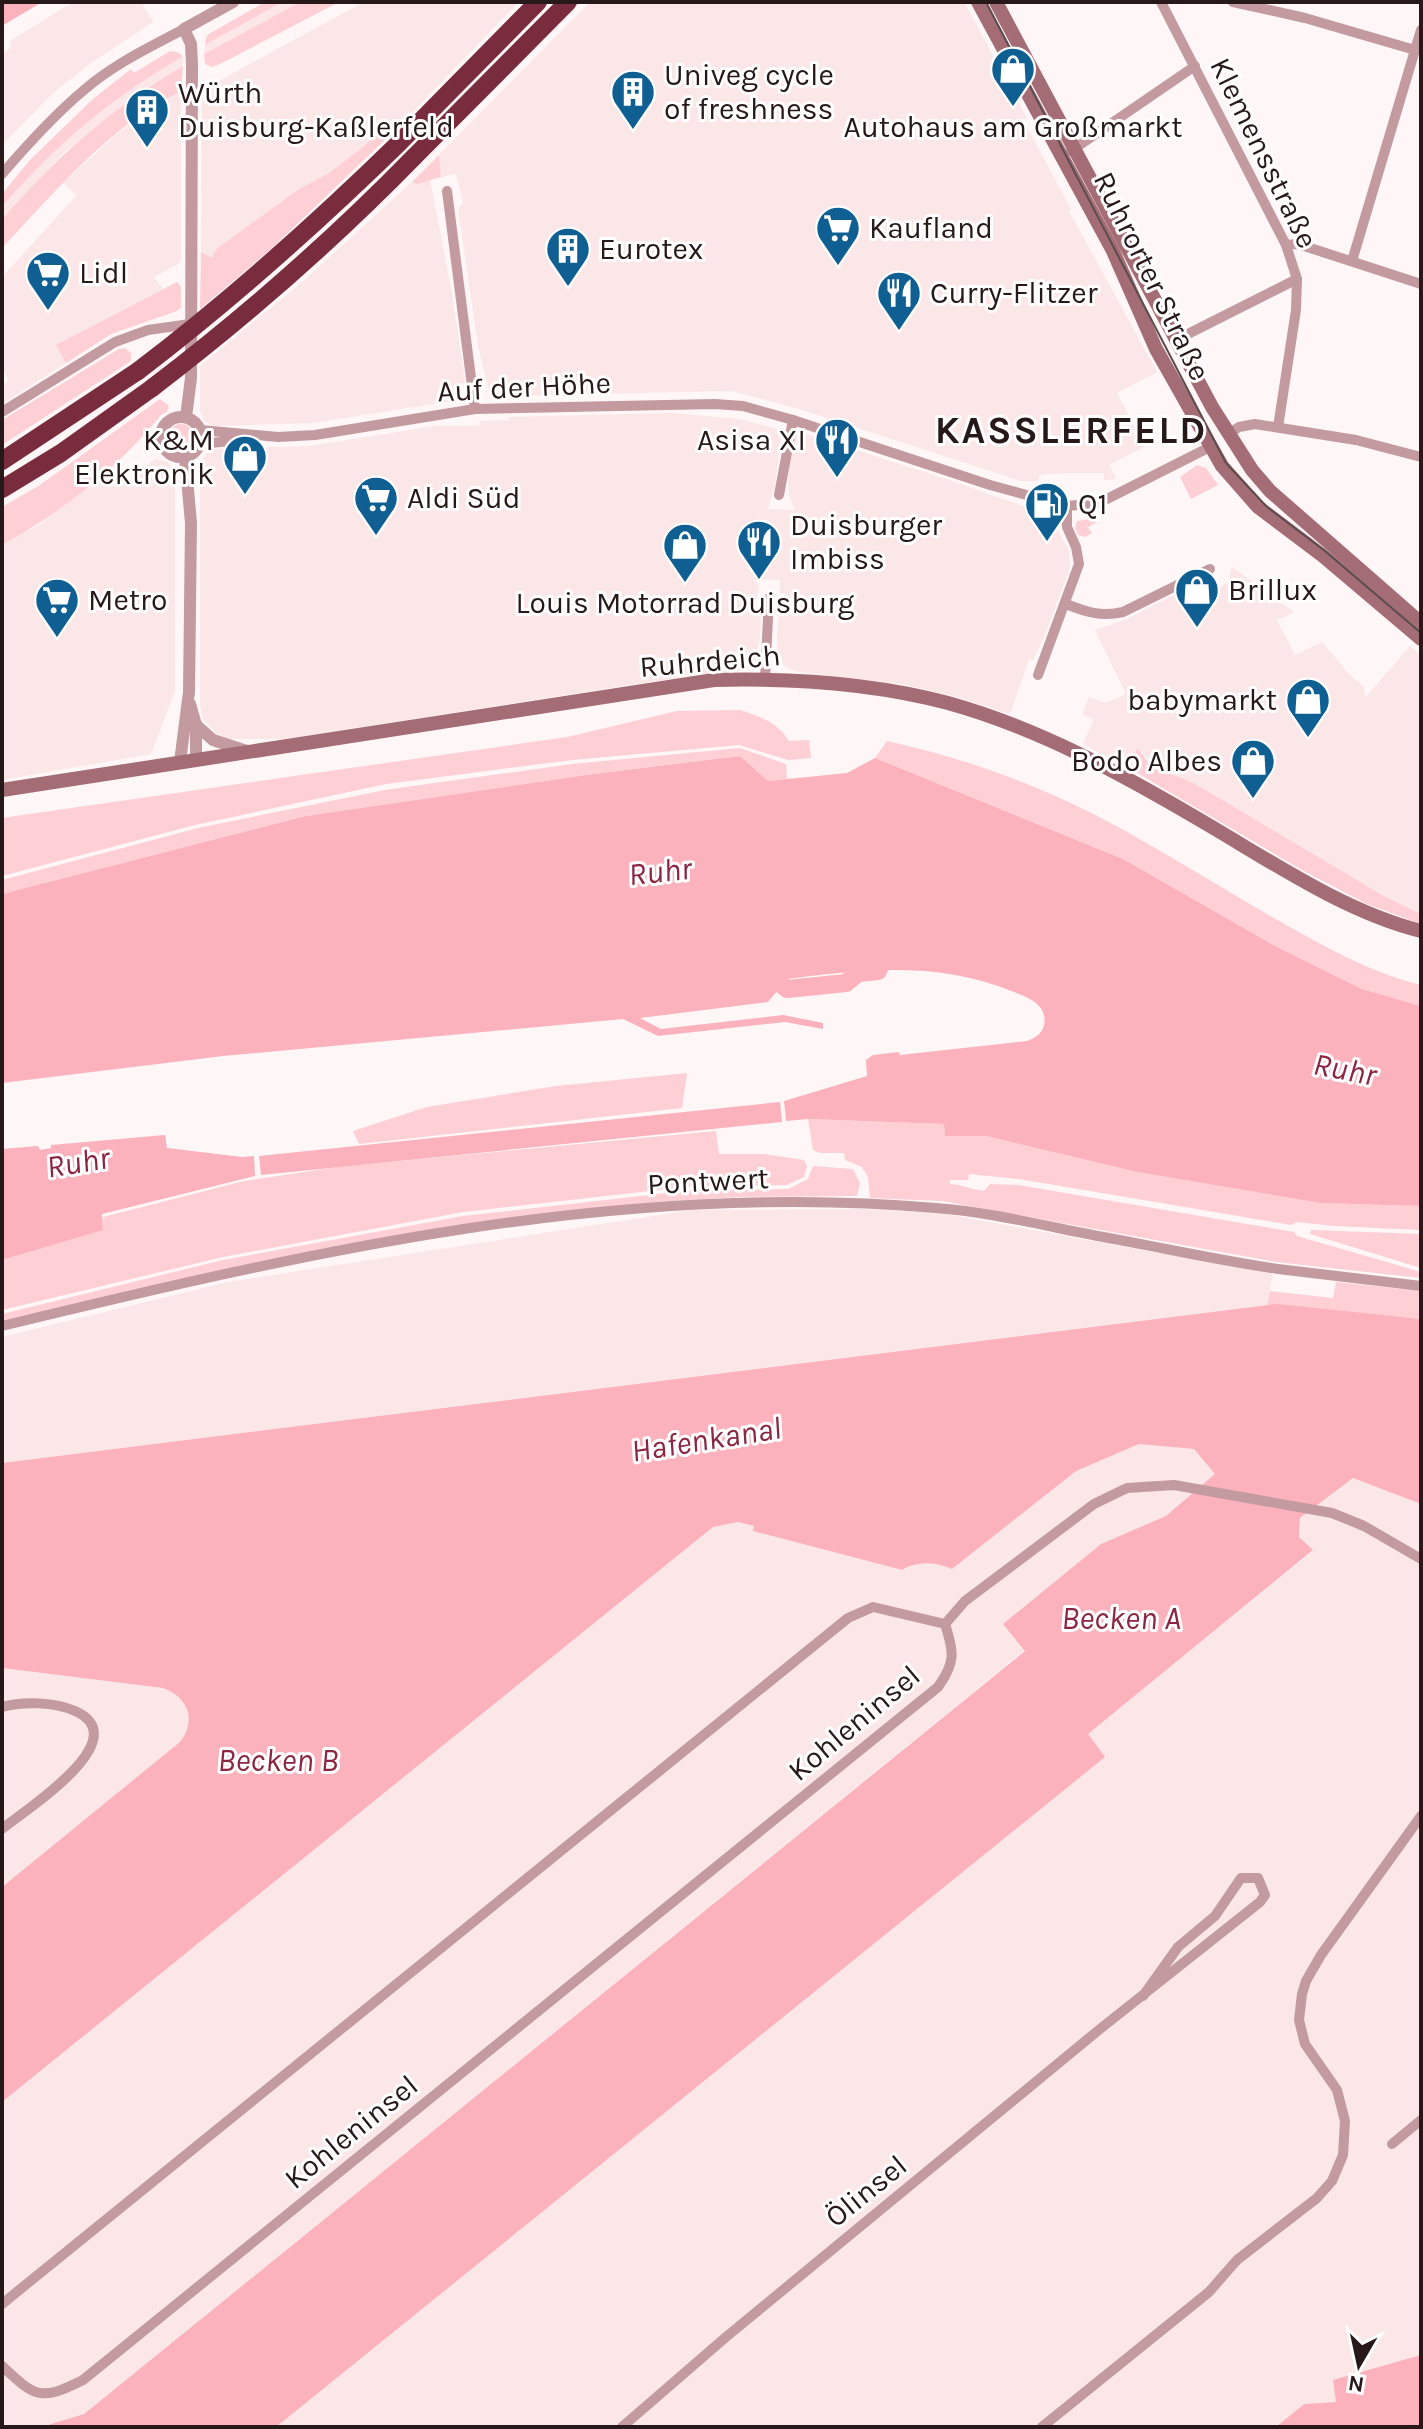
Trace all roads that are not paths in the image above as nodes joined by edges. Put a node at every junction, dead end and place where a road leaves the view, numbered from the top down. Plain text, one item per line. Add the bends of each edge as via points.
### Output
1 (233, 2) edge
2 (538, 2) edge
3 (568, 2) edge
4 (978, 2) edge
5 (996, 2) edge
6 (1161, 2) edge
7 (1233, 2) edge
8 (184, 29) junction
9 (1421, 30) edge
10 (1415, 50) junction
11 (1195, 66) junction
12 (1068, 152) junction
13 (2, 174) edge
14 (447, 191) dead end
15 (1286, 245) junction
16 (1352, 261) junction
17 (1297, 279) junction
18 (1421, 284) edge
19 (190, 324) junction
20 (1176, 340) junction
21 (475, 409) junction
22 (2, 412) edge
23 (186, 417) junction
24 (793, 420) junction
25 (1278, 427) junction
26 (200, 430) junction
27 (1228, 434) junction
28 (259, 437) junction
29 (200, 444) junction
30 (1210, 447) junction
31 (185, 457) junction
32 (1421, 457) edge
33 (2, 461) edge
34 (2, 489) edge
35 (779, 495) dead end
36 (1067, 506) junction
37 (1210, 569) dead end
38 (769, 598) dead end
39 (1066, 604) junction
40 (1421, 623) edge
41 (1421, 639) edge
42 (1038, 675) dead end
43 (765, 679) junction
44 (189, 697) junction
45 (196, 725) junction
46 (247, 751) junction
47 (196, 759) junction
48 (180, 762) junction
49 (2, 790) edge
50 (1421, 931) edge
51 (1421, 1286) edge
52 (2, 1326) edge
53 (1421, 1559) edge
54 (945, 1624) junction
55 (2, 1707) edge
56 (1421, 1816) edge
57 (2, 1829) edge
58 (1143, 1996) junction
59 (1421, 2120) edge
60 (1392, 2144) dead end
61 (2, 2304) edge
62 (2, 2366) edge
63 (622, 2427) edge
64 (1042, 2427) edge

1 - 8 street
2 - 33 highway, bridge via 278,258 138,371
3 - 34 highway, bridge via 294,274 152,388
4 - 12 main road, Ruhrorter Straße
5 - 12 main road, Ruhrorter Straße
6 - 11 street, Klemensstraße
7 - 10 street
8 - 13 street via 84,90
8 - 19 street via 192,48
9 - 10 street
10 - 16 street
11 - 12 street
11 - 15 street, Klemensstraße
12 - 20 main road, Ruhrorter Straße
12 - 30 main road, Ruhrorter Straße via 1156,349
14 - 21 street
15 - 16 street
15 - 17 street, Klemensstraße
16 - 18 street
17 - 20 street
17 - 25 street, Klemensstraße
19 - 22 street via 115,342
19 - 23 street
20 - 27 main road, Ruhrorter Straße
21 - 24 street, Auf der Höhe via 702,403 743,406
21 - 28 street, Auf der Höhe via 315,435
23 - 26 street
23 - 31 street via 167,423 161,435 169,453
24 - 35 street
24 - 36 street, Auf der Höhe
25 - 27 street via 1255,424
25 - 32 street
26 - 28 street, Auf der Höhe
26 - 29 street
27 - 30 main road
27 - 40 main road, Ruhrorter Straße via 1270,491
28 - 29 street, Auf der Höhe
29 - 31 street
30 - 36 street, Auf der Höhe via 1099,503
30 - 41 main road, Ruhrorter Straße via 1258,507
31 - 44 street via 191,523
36 - 39 street via 1067,527 1079,556
37 - 39 street via 1108,616
38 - 43 street
39 - 42 street
43 - 46 main road, Ruhrdeich via 714,680
43 - 50 main road, Ruhrdeich via 899,692 1011,724 1132,780 1363,911
44 - 45 street
44 - 48 street
45 - 46 street via 213,740
45 - 47 street
46 - 47 main road, Ruhrdeich
47 - 48 main road, Ruhrdeich
48 - 49 main road, Ruhrdeich
51 - 52 street, Pontwert via 1274,1268 941,1208 739,1202 451,1231 224,1274
53 - 54 street via 1332,1513 1190,1487 1127,1488 1094,1504 965,1601
54 - 61 street, Kohleninsel via 873,1607 848,1618
54 - 62 street, Kohleninsel via 951,1670 938,1687 83,2380 49,2394 34,2392
55 - 57 street via 68,1707 92,1724 93,1740 90,1754 74,1771
56 - 64 street via 1321,1955 1302,1994 1299,2020 1305,2044 1337,2090 1344,2112 1345,2147 1332,2181 1237,2260 1209,2292
58 - 58 street, Ölinsel via 1260,1902 1265,1895 1258,1878 1241,1878 1215,1916 1178,1947
58 - 63 street, Ölinsel
59 - 60 street

